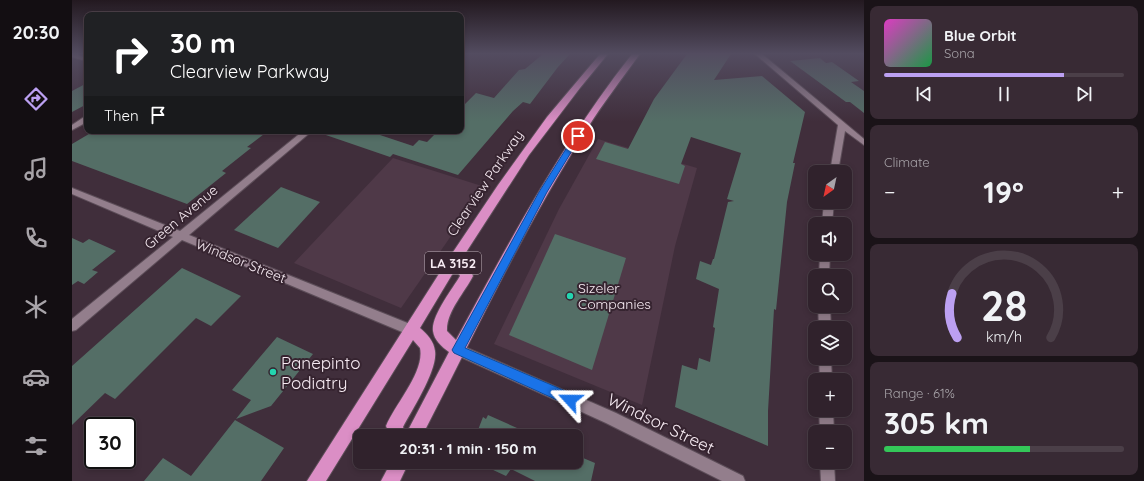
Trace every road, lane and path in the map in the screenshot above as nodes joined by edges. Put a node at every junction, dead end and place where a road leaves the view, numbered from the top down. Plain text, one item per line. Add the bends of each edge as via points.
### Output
1 (584, 76) edge
2 (618, 76) edge
3 (785, 76) edge
4 (84, 121) edge
5 (842, 124) junction
6 (72, 128) edge
7 (304, 134) edge
8 (864, 144) edge
9 (835, 165) edge
10 (72, 191) edge
11 (179, 236) junction
12 (456, 257) junction
13 (72, 326) edge
14 (411, 330) junction
15 (458, 350) junction
16 (395, 429) edge
17 (417, 429) edge
18 (396, 469) edge
19 (828, 469) edge
20 (316, 481) edge
21 (390, 481) edge
22 (738, 481) edge
23 (828, 481) edge

1 - 12 highway, Clearview Parkway / LA 3152 via 527,151
2 - 15 highway, LA 3152 via 543,192
3 - 5 street
4 - 6 street
5 - 8 street
5 - 9 street
7 - 11 street, Green Avenue
10 - 11 street, Windsor Street
11 - 13 street, Green Avenue
11 - 14 street, Windsor Street
12 - 14 highway, Clearview Parkway / LA 3152
12 - 15 highway via 467,276 441,320 440,331 446,341
14 - 16 highway via 422,338 428,351 425,368 394,426
14 - 20 highway, Clearview Parkway / LA 3152
15 - 17 highway, LA 3152
15 - 22 street, Windsor Street via 611,418
18 - 21 highway
19 - 23 street

